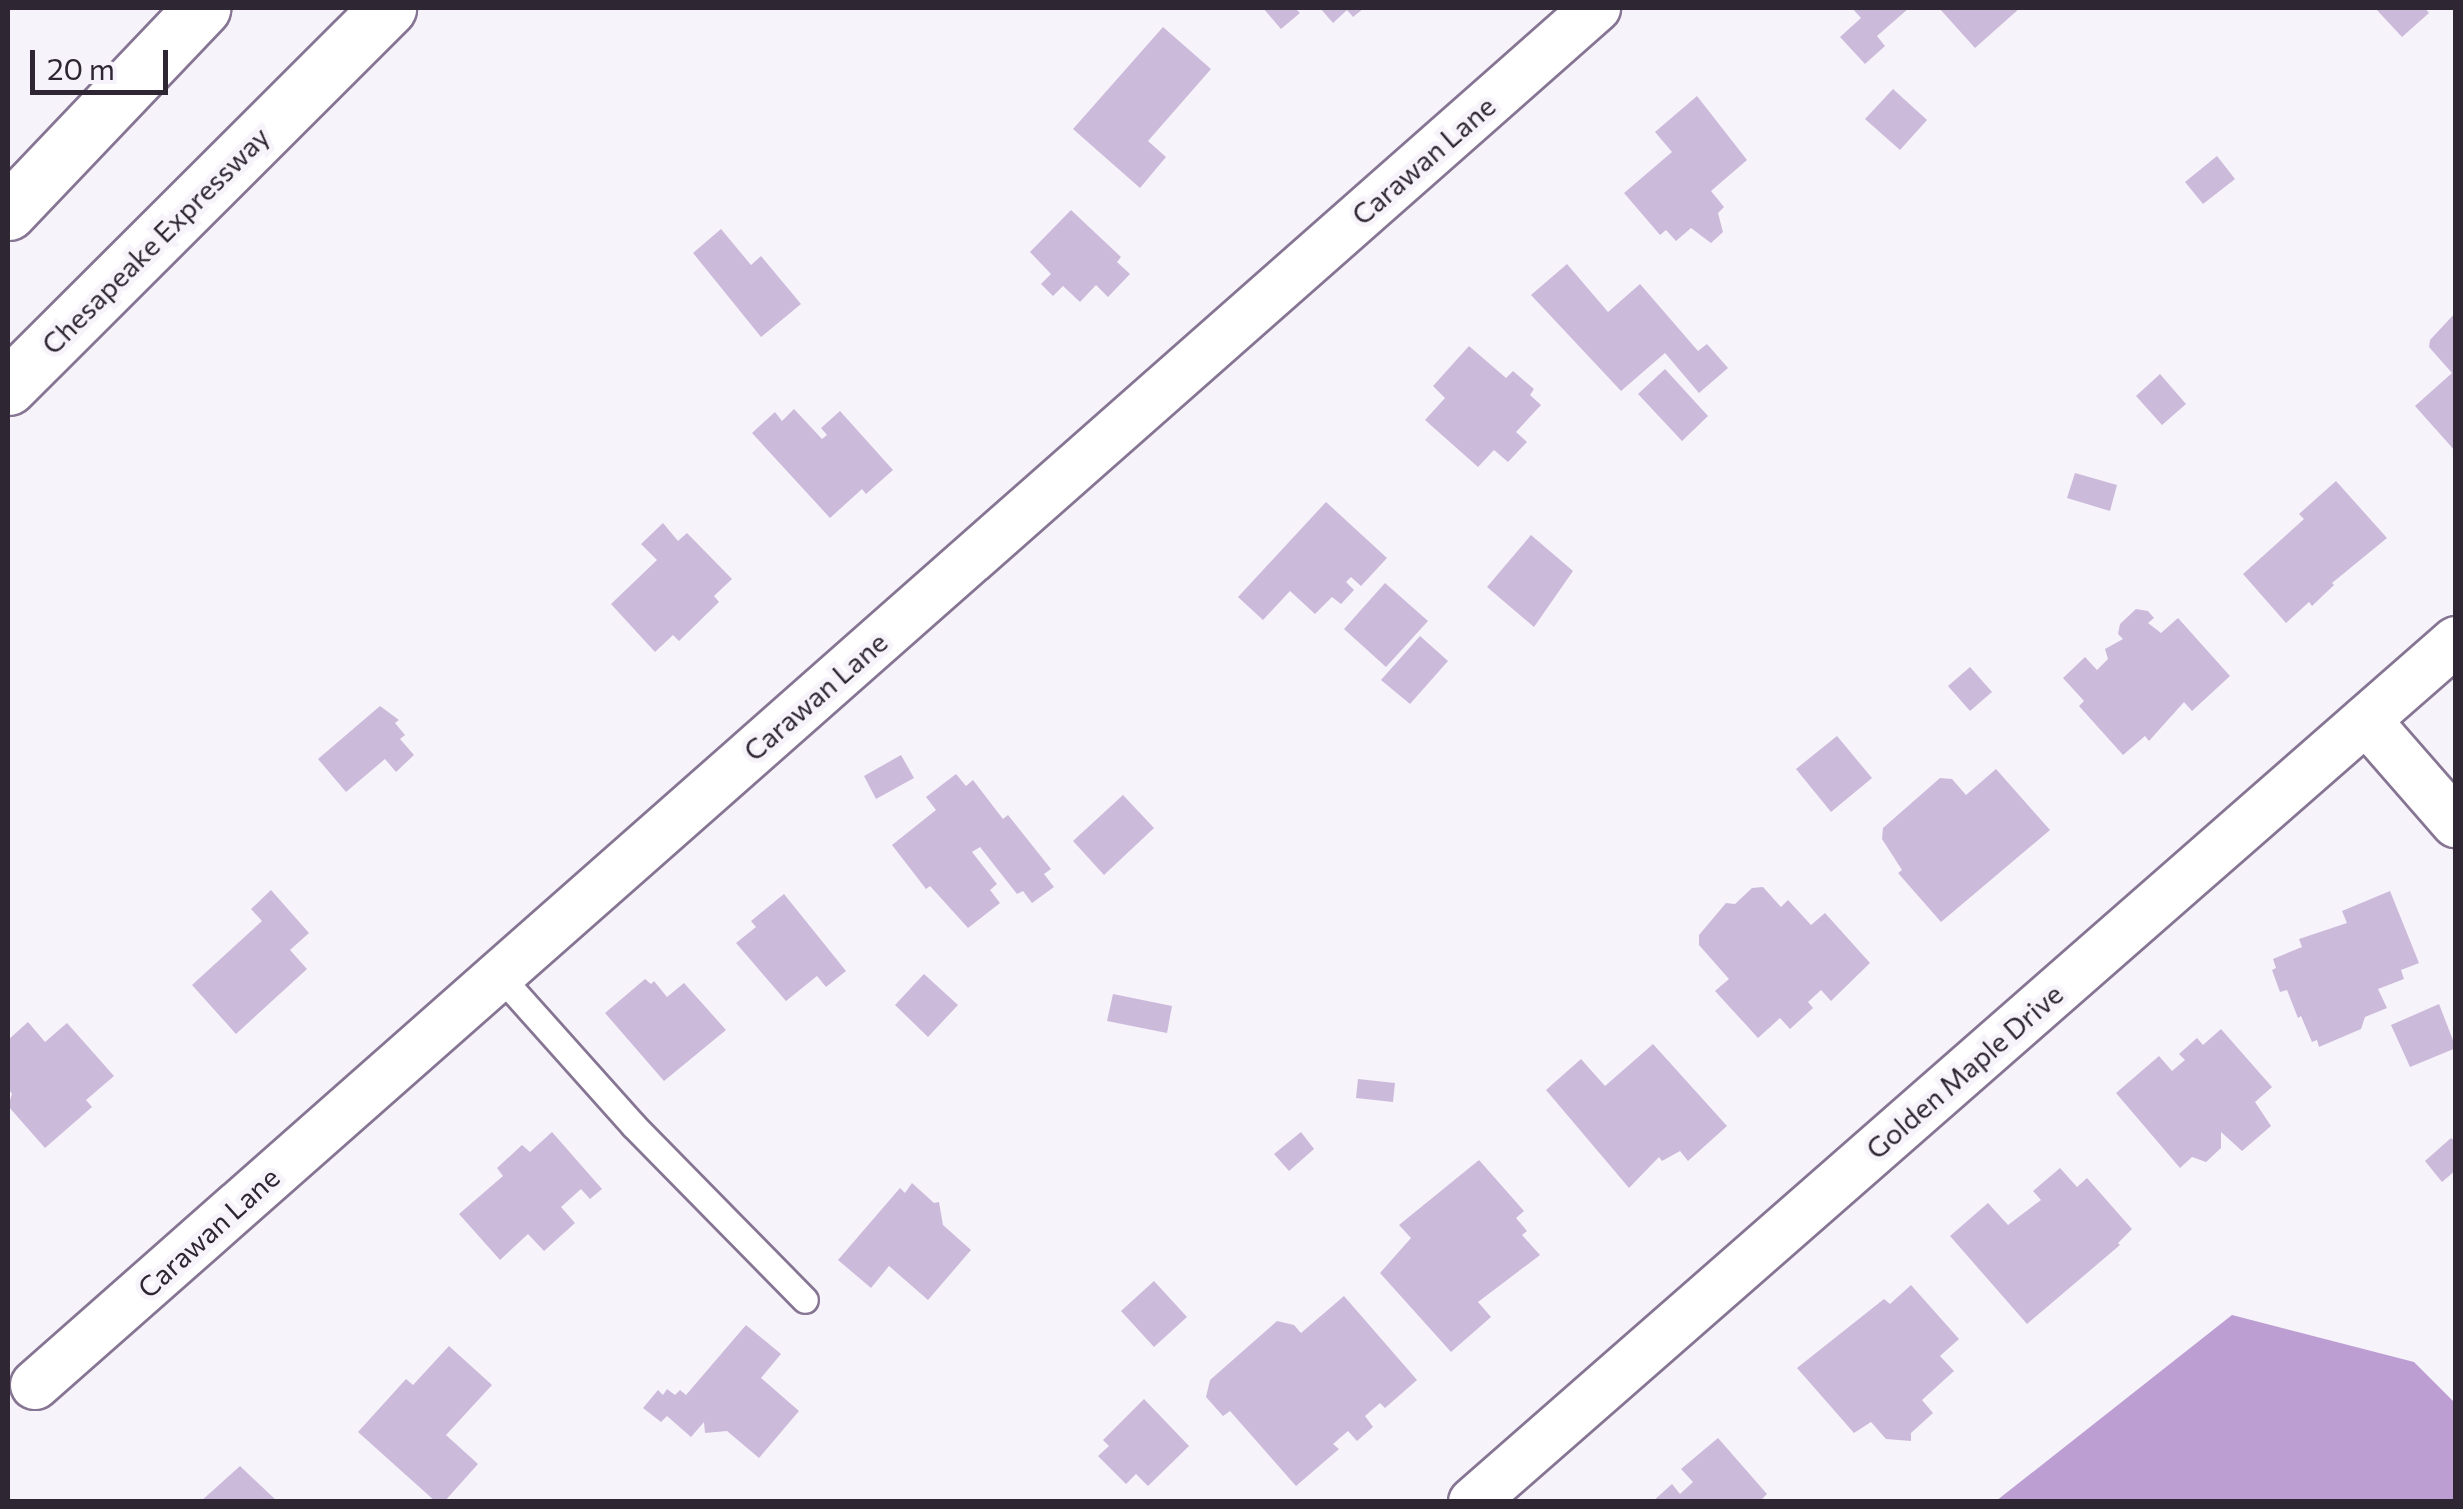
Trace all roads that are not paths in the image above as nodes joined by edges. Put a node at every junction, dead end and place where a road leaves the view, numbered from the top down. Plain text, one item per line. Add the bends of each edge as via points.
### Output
1 (202, 8) edge
2 (388, 8) edge
3 (1596, 8) edge
4 (8, 212) edge
5 (8, 387) edge
6 (2456, 641) edge
7 (2366, 720) junction
8 (2456, 823) edge
9 (499, 975) junction
10 (805, 1300) dead end
11 (35, 1386) dead end
12 (1473, 1502) edge

1 - 4 highway
2 - 5 highway, Chesapeake Expressway
3 - 9 street, Carawan Lane
6 - 7 street, Golden Maple Drive
7 - 8 street
7 - 12 street, Golden Maple Drive
9 - 10 lane via 633,1125
9 - 11 street, Carawan Lane

